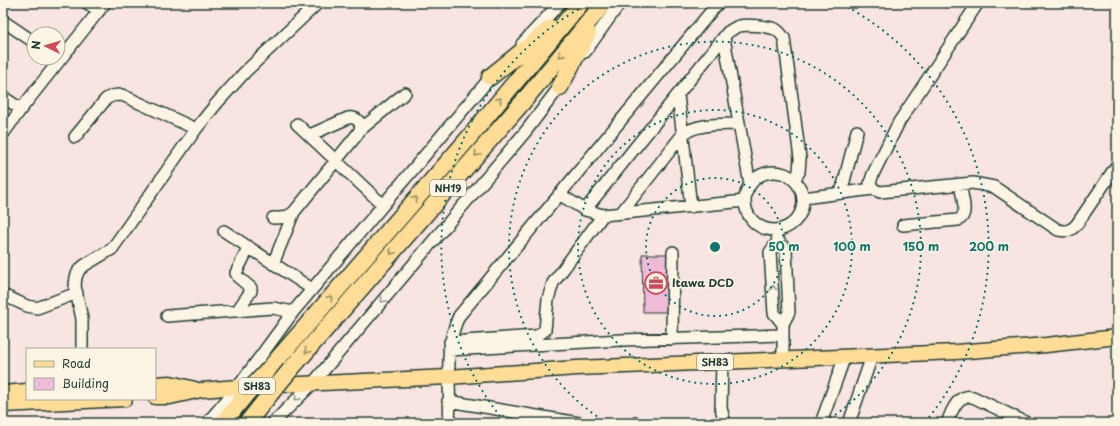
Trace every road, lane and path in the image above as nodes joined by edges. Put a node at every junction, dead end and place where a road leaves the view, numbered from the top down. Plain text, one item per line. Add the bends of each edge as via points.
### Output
1 (87, 3) edge
2 (318, 3) edge
3 (560, 3) edge
4 (603, 3) edge
5 (620, 3) edge
6 (718, 3) edge
7 (978, 3) edge
8 (580, 4) edge
9 (102, 7) edge
10 (3, 21) edge
11 (26, 37) edge
12 (724, 38) junction
13 (66, 51) edge
14 (54, 66) edge
15 (490, 77) junction
16 (560, 87) junction
17 (405, 93) dead end
18 (678, 94) junction
19 (3, 97) edge
20 (21, 109) junction
21 (297, 124) dead end
22 (739, 124) junction
23 (196, 129) junction
24 (360, 130) junction
25 (857, 131) dead end
26 (3, 134) edge
27 (683, 134) junction
28 (310, 136) junction
29 (75, 137) dead end
30 (337, 161) junction
31 (1117, 165) edge
32 (794, 180) junction
33 (960, 184) junction
34 (750, 185) junction
35 (874, 189) junction
36 (841, 193) junction
37 (559, 194) junction
38 (745, 201) junction
39 (806, 201) junction
40 (383, 205) junction
41 (691, 206) junction
42 (585, 210) junction
43 (294, 212) junction
44 (621, 213) junction
45 (603, 215) junction
46 (273, 218) dead end
47 (904, 225) dead end
48 (224, 231) dead end
49 (777, 236) junction
50 (248, 247) junction
51 (673, 252) dead end
52 (273, 264) junction
53 (312, 289) junction
54 (76, 293) junction
55 (3, 295) edge
56 (237, 311) junction
57 (293, 312) junction
58 (167, 316) dead end
59 (783, 330) junction
60 (1117, 337) edge
61 (672, 339) junction
62 (449, 346) junction
63 (82, 348) edge
64 (844, 356) junction
65 (872, 356) junction
66 (783, 358) junction
67 (722, 361) junction
68 (448, 377) junction
69 (313, 382) junction
70 (156, 384) edge
71 (201, 390) junction
72 (243, 390) junction
73 (26, 391) edge
74 (3, 393) edge
75 (156, 397) edge
76 (104, 400) edge
77 (448, 402) junction
78 (3, 405) edge
79 (540, 420) edge
80 (207, 423) edge
81 (223, 423) edge
82 (247, 423) edge
83 (273, 423) edge
84 (449, 423) edge
85 (579, 423) edge
86 (725, 423) edge
87 (822, 423) edge
88 (849, 423) edge
89 (947, 423) edge
90 (1027, 423) edge

1 - 9 street
2 - 23 street via 245,72
3 - 15 street
4 - 16 highway
4 -> 82 highway, NH19, bridge via 522,103
5 - 16 street
6 - 37 street
7 - 35 street via 899,122 873,174 870,183
8 - 15 highway
72 -> 8 highway, NH19, bridge via 268,370 467,140
9 - 13 street
10 - 11 street
12 - 18 street
12 - 22 street
12 - 32 street via 733,28 749,25 774,29 784,38 800,158
14 - 20 street
15 - 40 street
16 -> 69 street
17 - 24 street
18 - 27 street
18 - 42 street
19 - 20 street
20 - 26 street
21 - 28 street
22 - 27 street via 696,127
22 - 34 street
23 - 29 street via 117,95 106,99
23 - 54 street via 112,249 79,270 76,277
24 - 28 street via 361,124 358,120 348,118
24 - 30 street
25 - 36 street
27 - 41 street
27 - 44 street
28 - 30 street
30 - 40 street
30 - 43 street
31 - 33 street via 1077,224 1066,232 1058,230 994,187 973,183
32 - 34 street via 786,174 766,173
32 - 39 street
33 - 35 street via 885,192
33 - 47 street via 964,208 962,219
34 - 38 street
35 - 36 street
36 - 39 street
37 - 42 street
37 - 62 street via 459,316
38 - 41 street
38 - 49 street via 750,218
39 - 49 street via 798,217
40 - 53 street
41 - 44 street
42 - 45 street
43 - 46 street via 284,218
43 - 52 street
44 - 45 street
45 - 62 street via 553,283 548,299 546,326 542,334
48 - 50 street
49 - 59 street via 786,250 789,312
59 -> 49 street via 774,313 770,252
50 - 52 street
50 - 56 street via 236,273 251,291
51 - 61 street
52 - 53 street
53 - 57 street
54 - 55 street via 37,308
54 - 63 street via 82,319
56 - 57 street via 273,308
56 - 58 street
57 - 72 street
59 - 61 street
59 - 66 street
60 - 65 main road, SH83 via 994,349
61 - 62 street
62 - 68 street
64 - 65 main road, SH83
64 - 66 main road, SH83
64 - 87 street
65 - 88 street
66 - 67 main road, SH83
67 - 68 main road, SH83
67 - 86 street via 721,408
68 - 69 main road, SH83
68 - 77 street
69 - 72 main road, SH83
69 -> 83 street
70 - 71 main road, SH83 via 170,383
71 - 72 main road, SH83
71 - 75 main road, SH83
72 - 80 street
72 - 81 highway, NH19
73 - 74 main road
76 - 78 main road
77 - 79 street
77 - 84 street
79 - 85 street
89 - 90 street via 960,400 973,397

